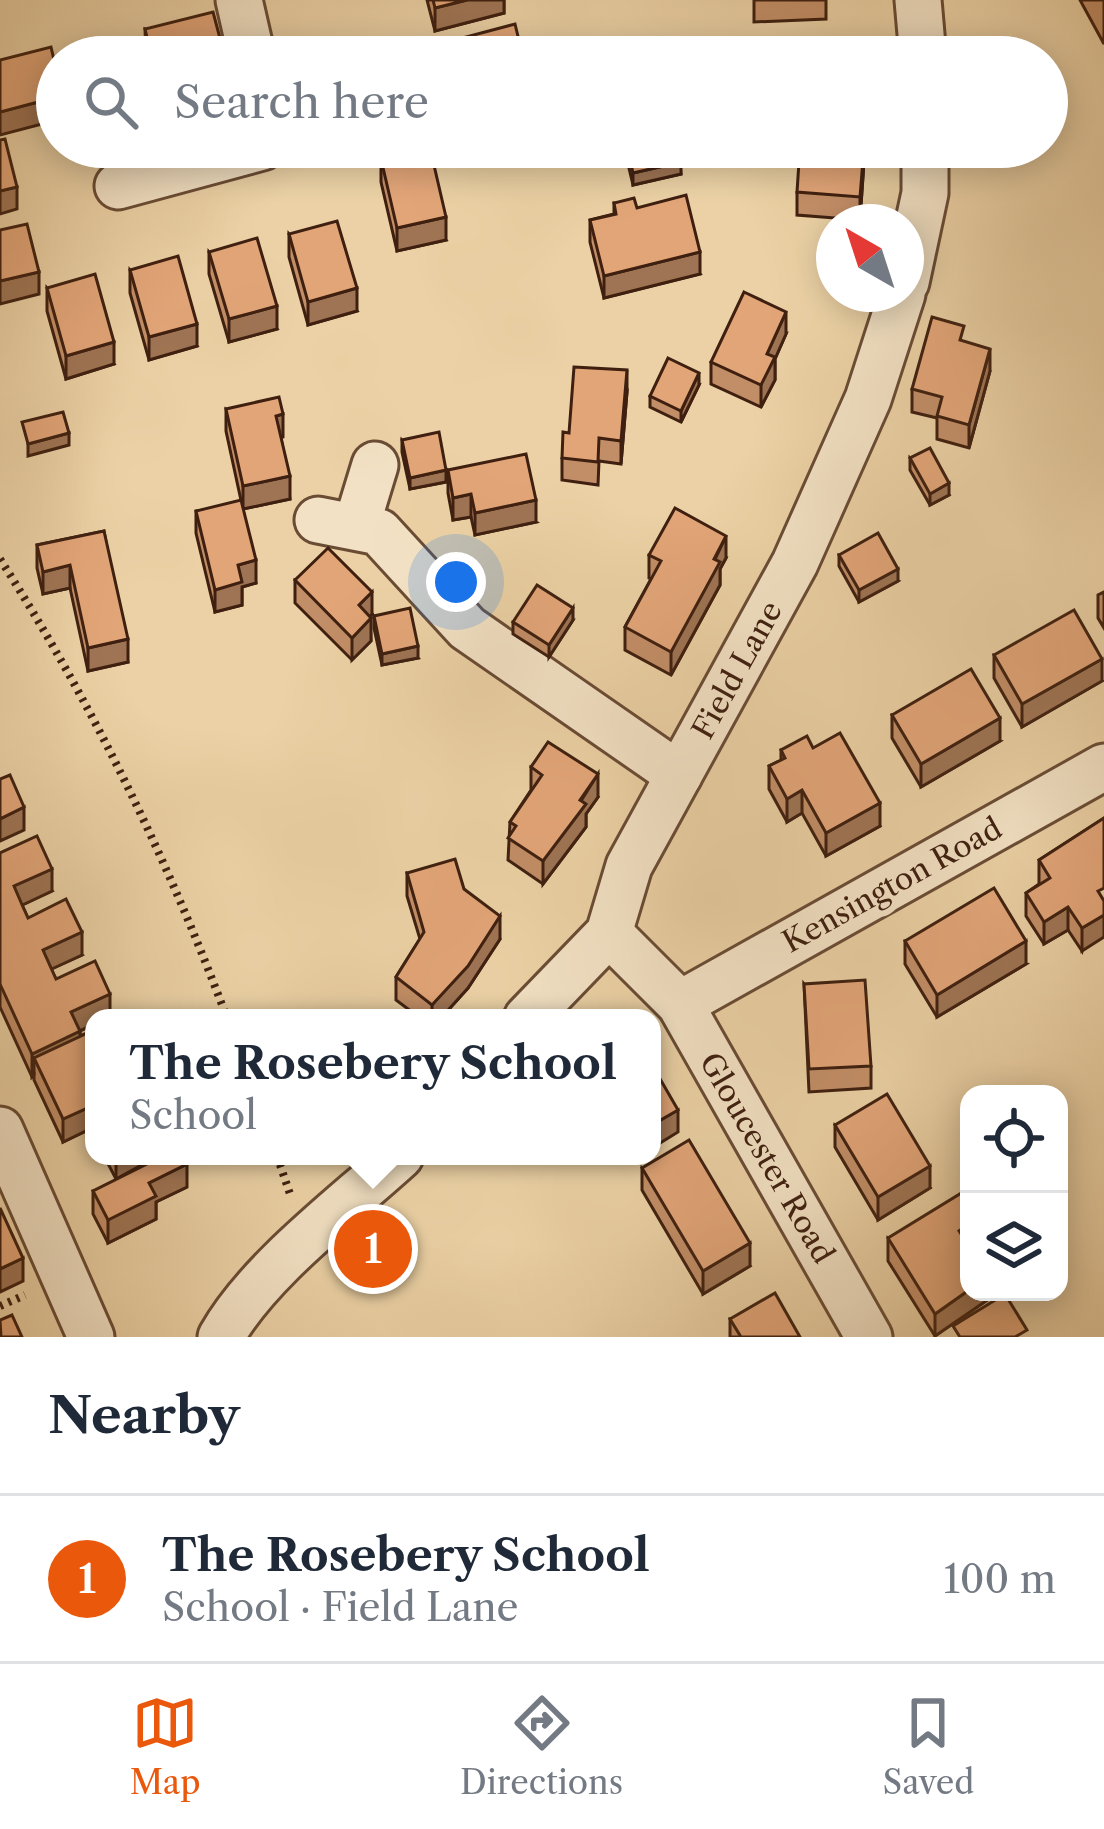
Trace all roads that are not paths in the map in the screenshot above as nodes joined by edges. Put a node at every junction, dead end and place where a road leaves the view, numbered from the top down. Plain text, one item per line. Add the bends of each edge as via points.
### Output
1 (239, 0) edge
2 (918, 0) edge
3 (247, 36) edge
4 (921, 36) edge
5 (184, 168) edge
6 (925, 168) edge
7 (118, 186) dead end
8 (923, 204) edge
9 (896, 312) edge
10 (376, 465) dead end
11 (1104, 767) edge
12 (679, 775) junction
13 (608, 933) junction
14 (680, 1004) junction
15 (536, 1009) edge
16 (0, 1130) edge
17 (390, 1165) edge
18 (92, 1337) edge
19 (221, 1337) edge
20 (868, 1337) edge

1 - 3 street
2 - 4 street
5 - 7 street
6 - 8 street
9 - 12 street, Field Lane via 868,399 795,563
10 - 12 street via 338,522 379,532 467,628
11 - 14 street, Kensington Road
12 - 13 street, Field Lane via 628,866
13 - 14 street, Gloucester Road
13 - 15 street, Field Lane
14 - 20 street, Gloucester Road
16 - 18 street
17 - 19 street via 311,1236

